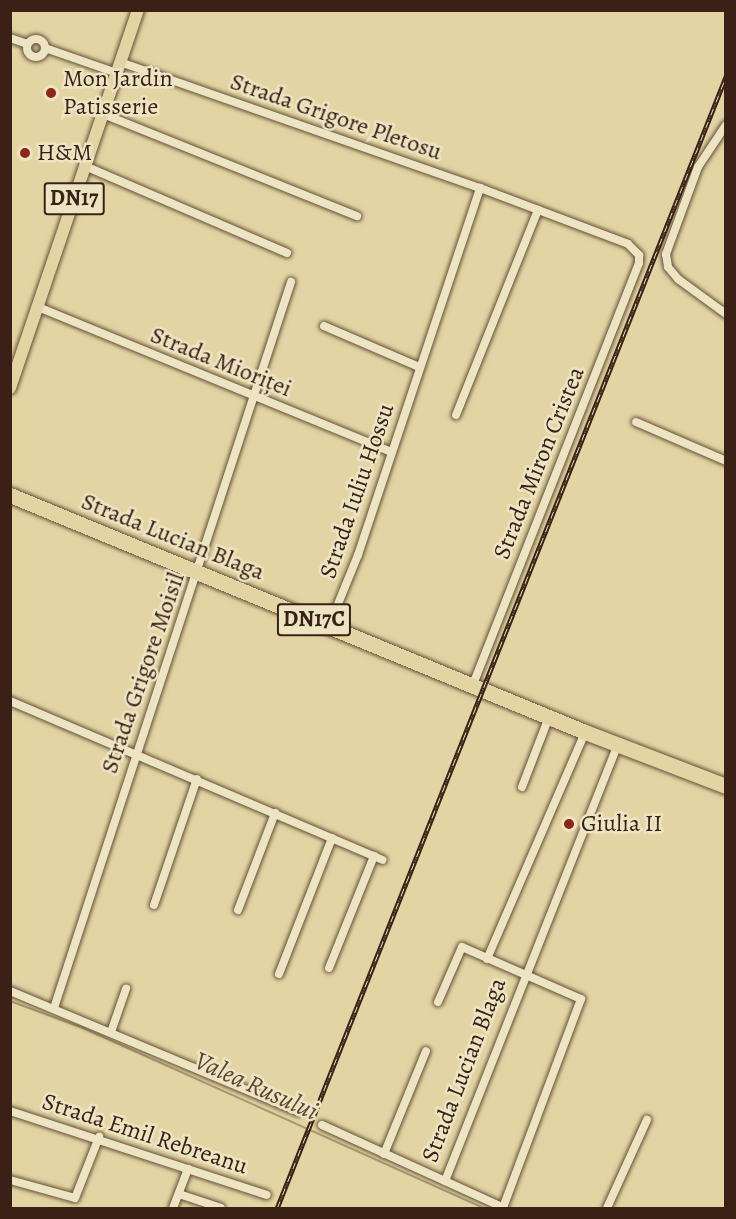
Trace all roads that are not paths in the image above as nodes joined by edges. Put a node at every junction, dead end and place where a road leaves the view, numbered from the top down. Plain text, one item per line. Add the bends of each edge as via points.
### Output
1 (131, 10) edge
2 (138, 10) edge
3 (10, 38) edge
4 (27, 44) junction
5 (45, 48) junction
6 (120, 62) junction
7 (111, 71) junction
8 (103, 114) junction
9 (726, 125) edge
10 (85, 166) junction
11 (480, 188) junction
12 (538, 210) junction
13 (357, 216) dead end
14 (287, 253) dead end
15 (639, 255) joint
16 (291, 282) dead end
17 (38, 307) junction
18 (726, 314) edge
19 (324, 326) dead end
20 (419, 367) junction
21 (10, 368) edge
22 (10, 388) edge
23 (255, 396) junction
24 (456, 415) dead end
25 (636, 422) dead end
26 (391, 452) junction
27 (726, 461) edge
28 (10, 495) edge
29 (198, 571) junction
30 (329, 626) junction
31 (473, 685) junction
32 (10, 700) edge
33 (549, 717) junction
34 (585, 732) junction
35 (617, 746) junction
36 (135, 752) junction
37 (197, 779) junction
38 (726, 786) edge
39 (522, 787) dead end
40 (275, 813) junction
41 (332, 838) junction
42 (374, 856) junction
43 (383, 860) dead end
44 (154, 905) dead end
45 (238, 910) dead end
46 (487, 959) junction
47 (329, 968) dead end
48 (279, 974) dead end
49 (525, 974) junction
50 (126, 989) dead end
51 (10, 991) edge
52 (438, 1002) dead end
53 (54, 1008) junction
54 (111, 1032) junction
55 (426, 1051) dead end
56 (10, 1111) edge
57 (299, 1112) dead end
58 (647, 1120) dead end
59 (322, 1125) dead end
60 (99, 1137) junction
61 (384, 1154) junction
62 (188, 1169) junction
63 (10, 1180) edge
64 (445, 1181) junction
65 (179, 1194) junction
66 (267, 1195) dead end
67 (503, 1208) edge
68 (173, 1209) edge
69 (221, 1209) edge
70 (607, 1209) edge

1 - 7 main road, DN17
2 - 6 main road, DN17
3 - 4 street
4 - 5 street via 37,39
4 - 5 street via 33,56 41,55
5 - 7 street
6 - 8 main road, DN17
6 - 11 street, Strada Grigore Pletosu
7 - 21 main road, DN17
8 - 10 main road, DN17
8 - 13 street
9 - 18 street via 699,167 666,254 668,267 678,279
10 - 14 street
10 - 17 main road, DN17
11 - 12 street, Strada Grigore Pletosu
11 - 20 street, Strada Iuliu Hossu
12 - 15 street, Strada Grigore Pletosu via 628,244
12 - 24 street
15 - 31 street, Strada Miron Cristea via 639,264
16 - 23 street, Strada Grigore Moisil
17 - 22 main road, DN17
17 - 23 street, Strada Mioriței
19 - 20 street
20 - 26 street, Strada Iuliu Hossu
23 - 26 street, Strada Mioriței
23 - 29 street, Strada Grigore Moisil
25 - 27 street
26 - 30 street, Strada Iuliu Hossu via 358,555
28 - 29 highway, Strada Lucian Blaga / DN17C
29 - 30 highway, Strada Lucian Blaga / DN17C
29 - 36 street, Strada Grigore Moisil
30 - 31 highway, Strada Lucian Blaga / DN17C
31 - 33 highway, Strada Lucian Blaga / DN17C
32 - 36 street
33 - 34 highway, Strada Lucian Blaga / DN17C
33 - 39 street
34 - 35 highway, Strada Lucian Blaga / DN17C
34 - 46 street, Strada Lucian Blaga
35 - 38 highway, Strada Lucian Blaga / DN17C
35 - 49 street, Strada Lucian Blaga
36 - 37 street
36 - 53 street, Strada Grigore Moisil
37 - 40 street
37 - 44 street
40 - 41 street
40 - 45 street
41 - 42 street
41 - 48 street
42 - 43 street
42 - 47 street
46 - 49 street, Strada Lucian Blaga
46 - 52 street, Strada Lucian Blaga via 462,947
49 - 64 street, Strada Lucian Blaga
49 - 67 street, Strada Lucian Blaga via 581,999
50 - 54 street
51 - 53 street
53 - 54 street
54 - 57 street
55 - 61 street
56 - 60 street, Strada Emil Rebreanu
58 - 70 street
59 - 61 street
60 - 62 street, Strada Emil Rebreanu
60 - 63 street via 75,1198
61 - 64 street
62 - 65 street
62 - 66 street, Strada Emil Rebreanu
64 - 67 street
65 - 68 street
65 - 69 street

